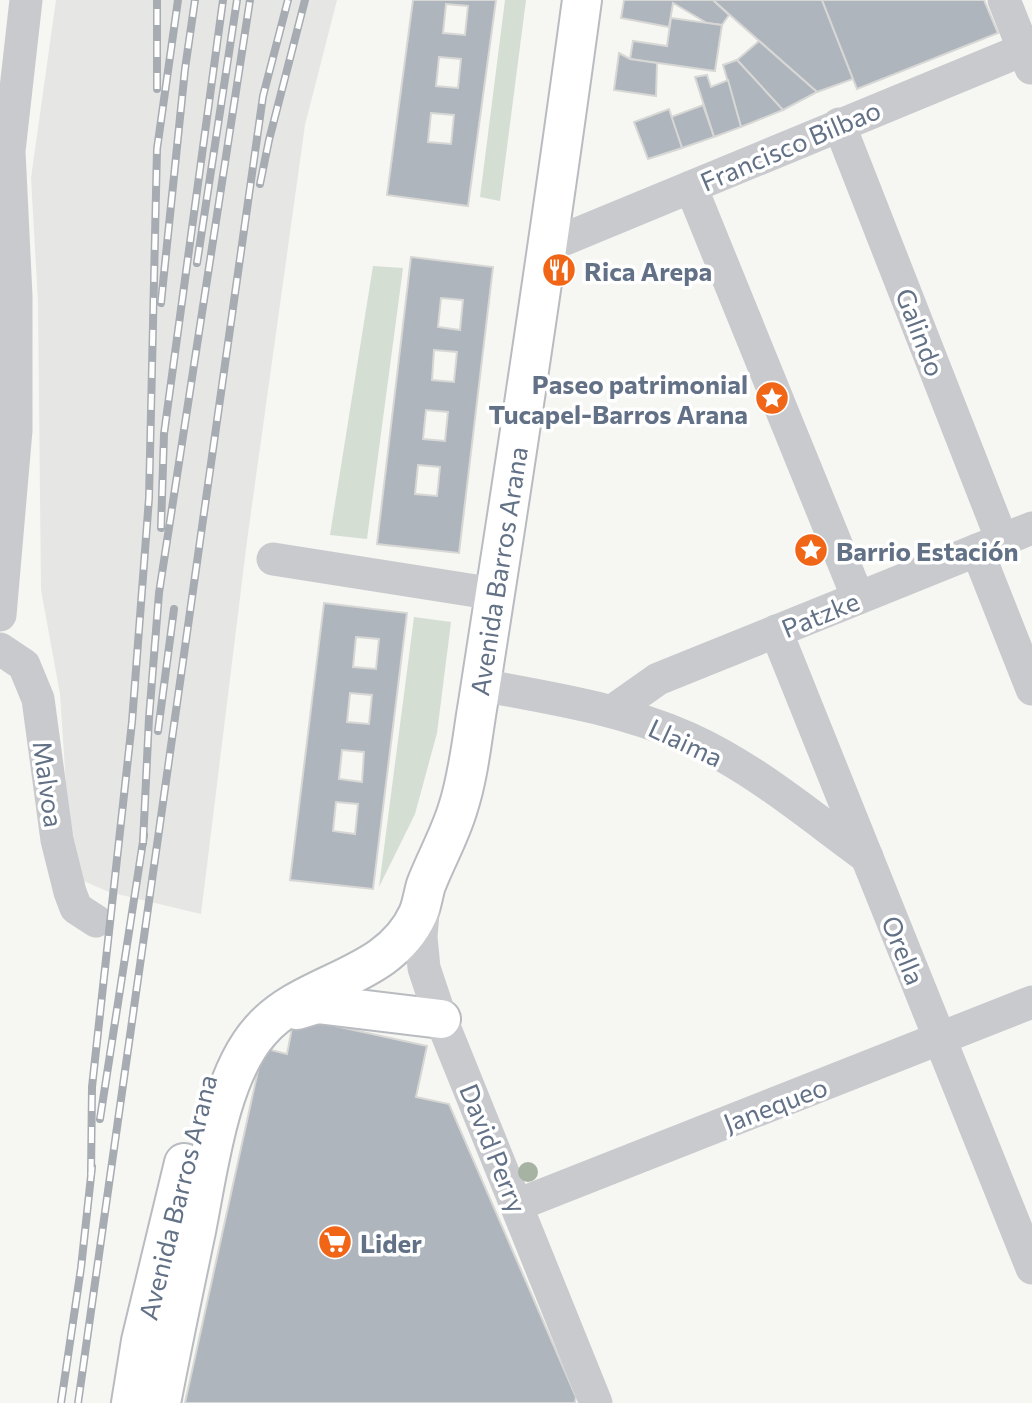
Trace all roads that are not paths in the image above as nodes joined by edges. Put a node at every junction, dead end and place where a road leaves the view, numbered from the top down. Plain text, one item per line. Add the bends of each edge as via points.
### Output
1 (26, 0) edge
2 (582, 0) edge
3 (1004, 0) edge
4 (1029, 55) edge
5 (839, 124) junction
6 (691, 187) junction
7 (548, 246) junction
8 (1004, 539) edge
9 (273, 559) dead end
10 (495, 594) junction
11 (858, 598) junction
12 (0, 615) edge
13 (776, 631) junction
14 (0, 649) edge
15 (481, 685) junction
16 (1032, 689) edge
17 (614, 710) junction
18 (867, 857) junction
19 (426, 886) junction
20 (96, 921) dead end
21 (1032, 1002) edge
22 (274, 1016) junction
23 (441, 1019) junction
24 (940, 1039) junction
25 (517, 1205) junction
26 (1032, 1268) edge
27 (131, 1403) edge
28 (161, 1403) edge
29 (596, 1403) edge

1 - 12 street via 9,151 16,430
2 - 7 main road, Avenida Barros Arana
3 - 4 street
4 - 5 street, Francisco Bilbao
5 - 6 street, Francisco Bilbao
5 - 8 street, Galindo
6 - 7 street, Francisco Bilbao
6 - 11 street
7 - 10 main road, Avenida Barros Arana
8 - 11 street, Patzke
8 - 16 street, Galindo
9 - 10 street
10 - 15 main road, Avenida Barros Arana
11 - 13 street, Patzke
13 - 17 street, Patzke via 657,679
13 - 18 street, Orella
14 - 20 street, Malvoa via 24,665 38,699 60,853 76,908
15 - 17 street, Llaima
15 - 19 main road, Avenida Barros Arana via 458,807
17 - 18 street, Llaima via 689,738 754,775
18 - 24 street, Orella
19 - 22 main road, Avenida Barros Arana via 417,916 391,949
19 - 23 street, David Perry via 421,937 424,968
19 - 27 main road, Avenida Barros Arana via 354,947 272,987 243,1014 221,1044 201,1090 141,1341
21 - 24 street, Janequeo
22 - 23 main road via 317,1004
22 - 28 main road, Avenida Barros Arana via 239,1062 214,1137
23 - 25 street, David Perry
24 - 25 street, Janequeo
24 - 26 street, Orella
25 - 29 street, David Perry

